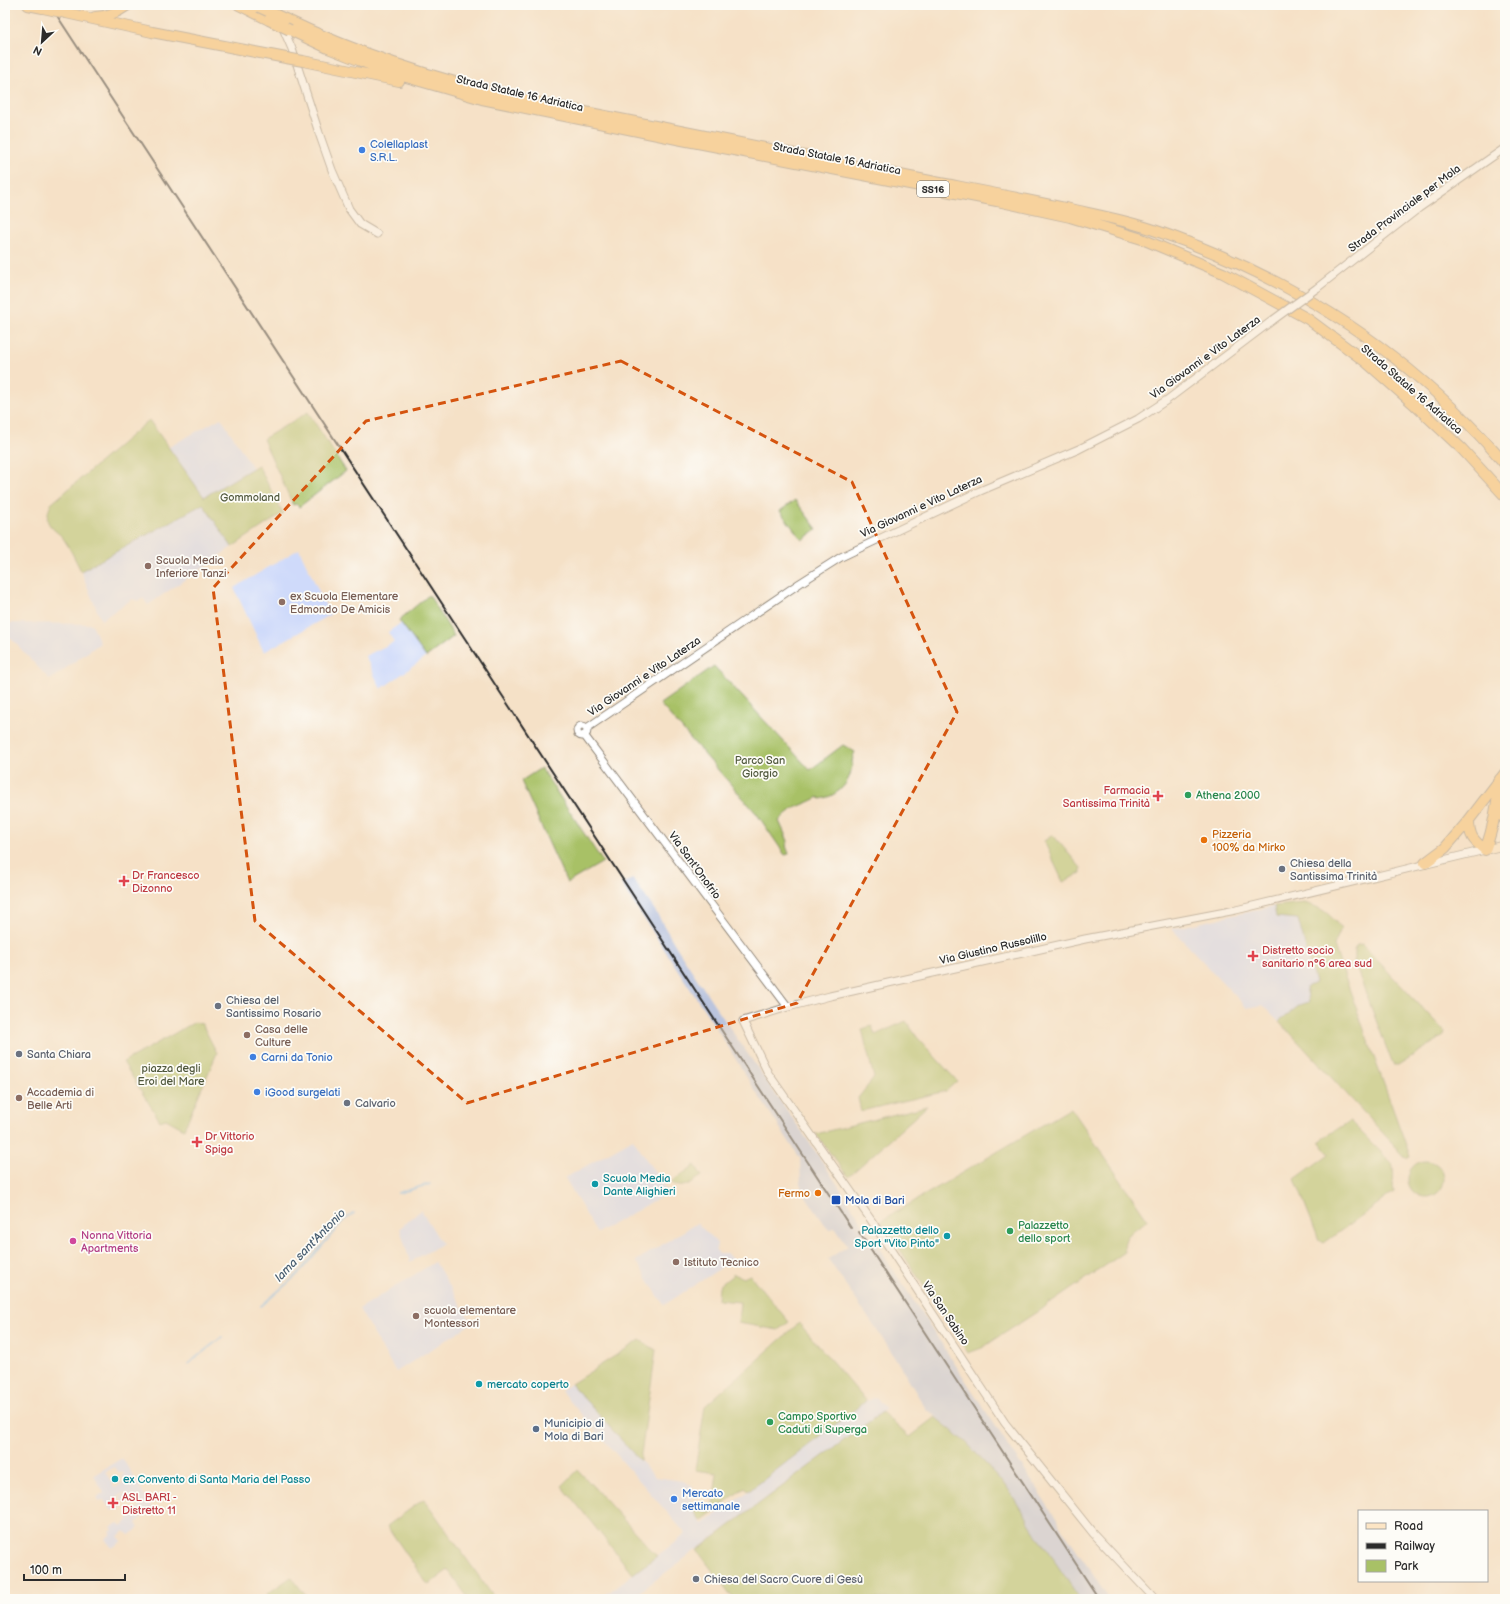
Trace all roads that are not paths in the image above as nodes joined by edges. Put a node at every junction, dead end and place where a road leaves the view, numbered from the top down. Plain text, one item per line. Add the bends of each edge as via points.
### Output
1 (28, 5) edge
2 (128, 5) edge
3 (239, 5) edge
4 (273, 5) edge
5 (257, 6) edge
6 (66, 13) junction
7 (302, 65) junction
8 (448, 90) junction
9 (1505, 148) edge
10 (377, 234) dead end
11 (1273, 320) joint
12 (1505, 464) edge
13 (1505, 496) edge
14 (585, 732) joint
15 (1502, 776) edge
16 (1497, 804) junction
17 (1469, 820) junction
18 (1505, 820) edge
19 (1505, 845) edge
20 (1485, 850) junction
21 (1425, 863) junction
22 (788, 1007) junction
23 (743, 1021) joint
24 (1155, 1599) edge

1 - 6 highway, bridge
2 - 6 highway via 103,17
3 - 8 highway, Strada Statale 16 Adriatica / SS16, bridge via 361,61
4 - 7 street
5 - 12 highway, Strada Statale 16 Adriatica / SS16, bridge via 382,60 476,89 1046,204 1150,229 1218,255 1270,279 1339,318 1401,362 1446,401
6 - 7 highway, bridge via 286,58
7 - 8 highway
7 - 10 street via 319,133 349,209 360,224
8 - 13 highway, Strada Statale 16 Adriatica / SS16 via 670,138 997,201 1070,217 1142,239 1223,273 1308,320 1366,362 1415,405 1462,449
9 - 11 street, Strada Provinciale per Mola, bridge via 1419,208
11 - 14 street, Via Giovanni e Vito Laterza via 1138,419 1079,449 980,491 841,557
14 - 22 street, Via Sant'Onofrio
15 - 16 highway
15 - 17 highway
16 - 18 highway
16 - 20 highway
17 - 20 highway via 1469,830 1474,841
17 - 21 highway via 1444,848
19 - 20 main road
20 - 21 street, Via Giustino Russolillo
21 - 22 street, Via Giustino Russolillo via 1250,906 1085,939
22 - 23 street, Via Giustino Russolillo
23 - 24 street, Via San Sabino via 768,1073 871,1220 1005,1423 1093,1533

